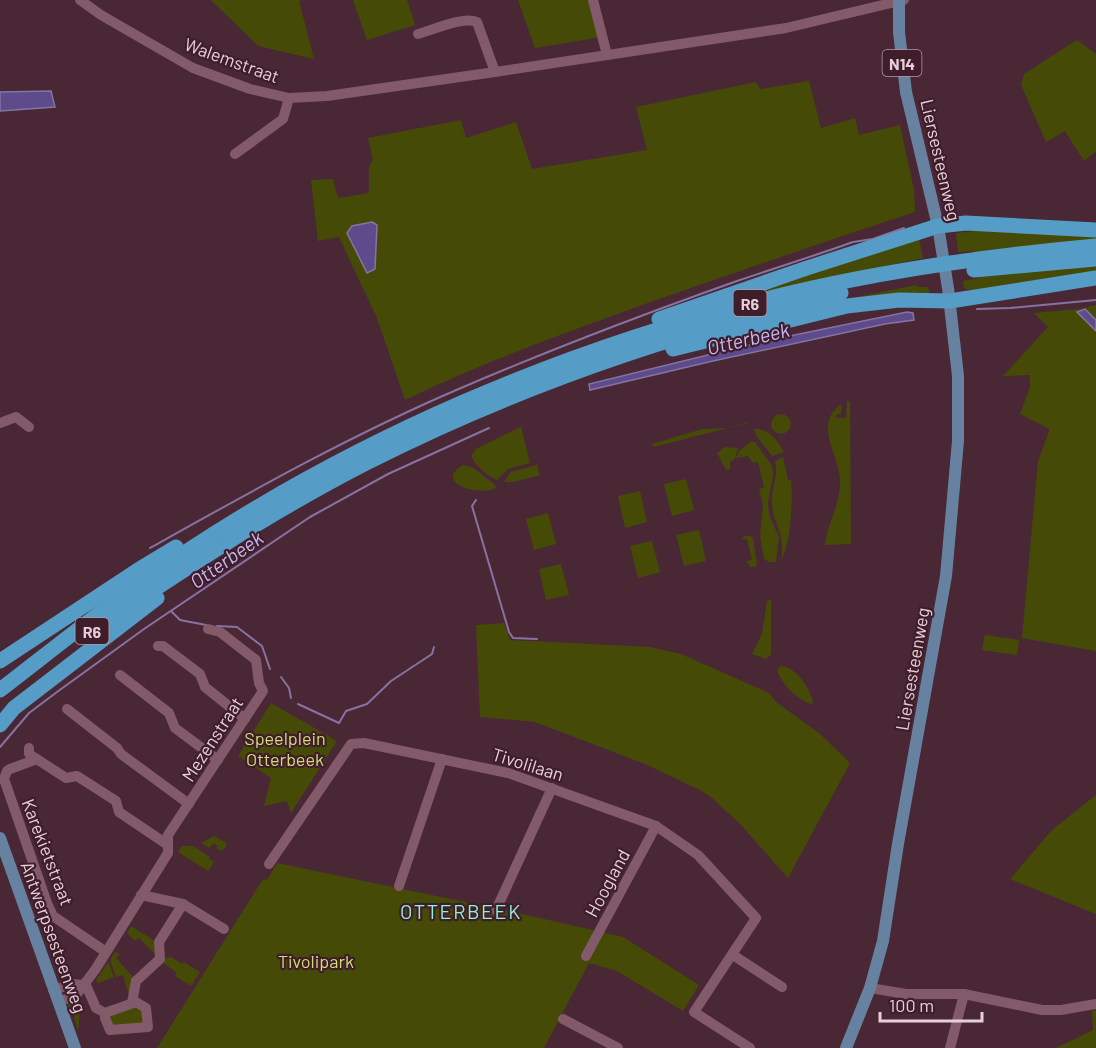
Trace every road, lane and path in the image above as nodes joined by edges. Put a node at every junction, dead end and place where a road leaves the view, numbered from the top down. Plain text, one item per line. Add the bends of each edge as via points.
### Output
1 (80, 0) edge
2 (593, 0) edge
3 (901, 1) edge
4 (418, 34) dead end
5 (607, 55) junction
6 (495, 72) junction
7 (290, 98) junction
8 (235, 154) dead end
9 (938, 226) junction
10 (1096, 230) edge
11 (1096, 246) edge
12 (1096, 259) edge
13 (963, 266) junction
14 (1096, 278) edge
15 (949, 295) junction
16 (584, 362) junction
17 (0, 423) edge
18 (29, 427) dead end
19 (234, 522) junction
20 (188, 567) junction
21 (208, 629) dead end
22 (158, 646) dead end
23 (0, 661) edge
24 (120, 675) dead end
25 (0, 690) edge
26 (0, 700) edge
27 (67, 709) dead end
28 (245, 719) junction
29 (0, 725) edge
30 (28, 748) dead end
31 (37, 759) junction
32 (442, 759) junction
33 (218, 760) junction
34 (552, 788) junction
35 (189, 804) junction
36 (656, 826) junction
37 (0, 838) edge
38 (168, 849) junction
39 (269, 864) dead end
40 (399, 886) dead end
41 (141, 895) junction
42 (183, 904) junction
43 (496, 910) dead end
44 (224, 929) dead end
45 (106, 952) junction
46 (733, 955) junction
47 (586, 956) dead end
48 (84, 984) junction
49 (782, 987) dead end
50 (870, 988) junction
51 (53, 990) junction
52 (964, 994) junction
53 (58, 1002) junction
54 (132, 1003) junction
55 (1096, 1004) edge
56 (105, 1013) junction
57 (563, 1019) dead end
58 (75, 1048) edge
59 (618, 1048) edge
60 (749, 1048) edge
61 (846, 1048) edge
62 (950, 1048) edge

1 - 7 street, Walemstraat via 193,68 250,89
2 - 5 street
3 - 5 street, Walemstraat via 786,28
3 - 9 main road, Liersesteenweg / N14 via 898,32 906,92
4 - 6 street via 462,20 477,22
5 - 6 street, Walemstraat
6 - 7 street, Walemstraat
7 - 8 street via 283,119
9 - 10 highway
9 - 15 main road, Liersesteenweg / N14
9 - 16 highway via 651,322 594,345
11 - 13 highway, R6
12 - 13 highway, R6
13 - 16 highway, R6 via 764,299 645,334
14 - 15 highway
15 - 16 highway via 847,306 596,370
15 - 50 main road, Liersesteenweg / N14 via 959,408 950,545 883,941
16 - 19 highway, R6 via 488,392 418,423
16 - 20 highway, R6 via 368,462
17 - 18 street via 16,417
19 - 23 highway via 220,524 138,570
19 - 25 highway, R6 via 127,592
20 - 26 highway, R6 via 91,631
20 - 29 highway via 178,582 14,708
21 - 28 street, Mezenstraat via 220,632 256,660 263,691
22 - 28 street via 200,674 205,687
24 - 33 street via 169,713 175,728
27 - 35 street
28 - 33 street, Mezenstraat
30 - 31 street via 29,754
31 - 38 street via 66,778 77,776 116,801 119,812
31 - 45 street, Karekietstraat via 10,769 4,778 43,893 52,916
32 - 34 street, Tivolilaan via 508,773
32 - 39 street, Tivolilaan via 364,743 351,744
32 - 40 street
33 - 35 street, Mezenstraat
34 - 36 street, Tivolilaan
34 - 43 street
35 - 38 street, Mezenstraat via 168,835
36 - 46 street, Tivolilaan via 698,855 756,918
36 - 47 street, Hoogland
37 - 51 main road, Antwerpsesteenweg
38 - 41 street
41 - 42 street
41 - 45 street
42 - 44 street
42 - 54 street via 159,942 160,959 136,981
45 - 48 street
46 - 49 street
46 - 60 street, Tivolilaan via 693,1012
48 - 51 street
48 - 53 street via 76,995
48 - 56 street via 96,1008
50 - 52 street via 906,994
50 - 61 main road, Liersesteenweg / N14
51 - 53 main road, Antwerpsesteenweg
52 - 55 street via 1042,1010
52 - 62 street
53 - 58 main road, Antwerpsesteenweg
54 - 56 street
54 - 56 street via 146,1008 148,1028 110,1030
57 - 59 street

